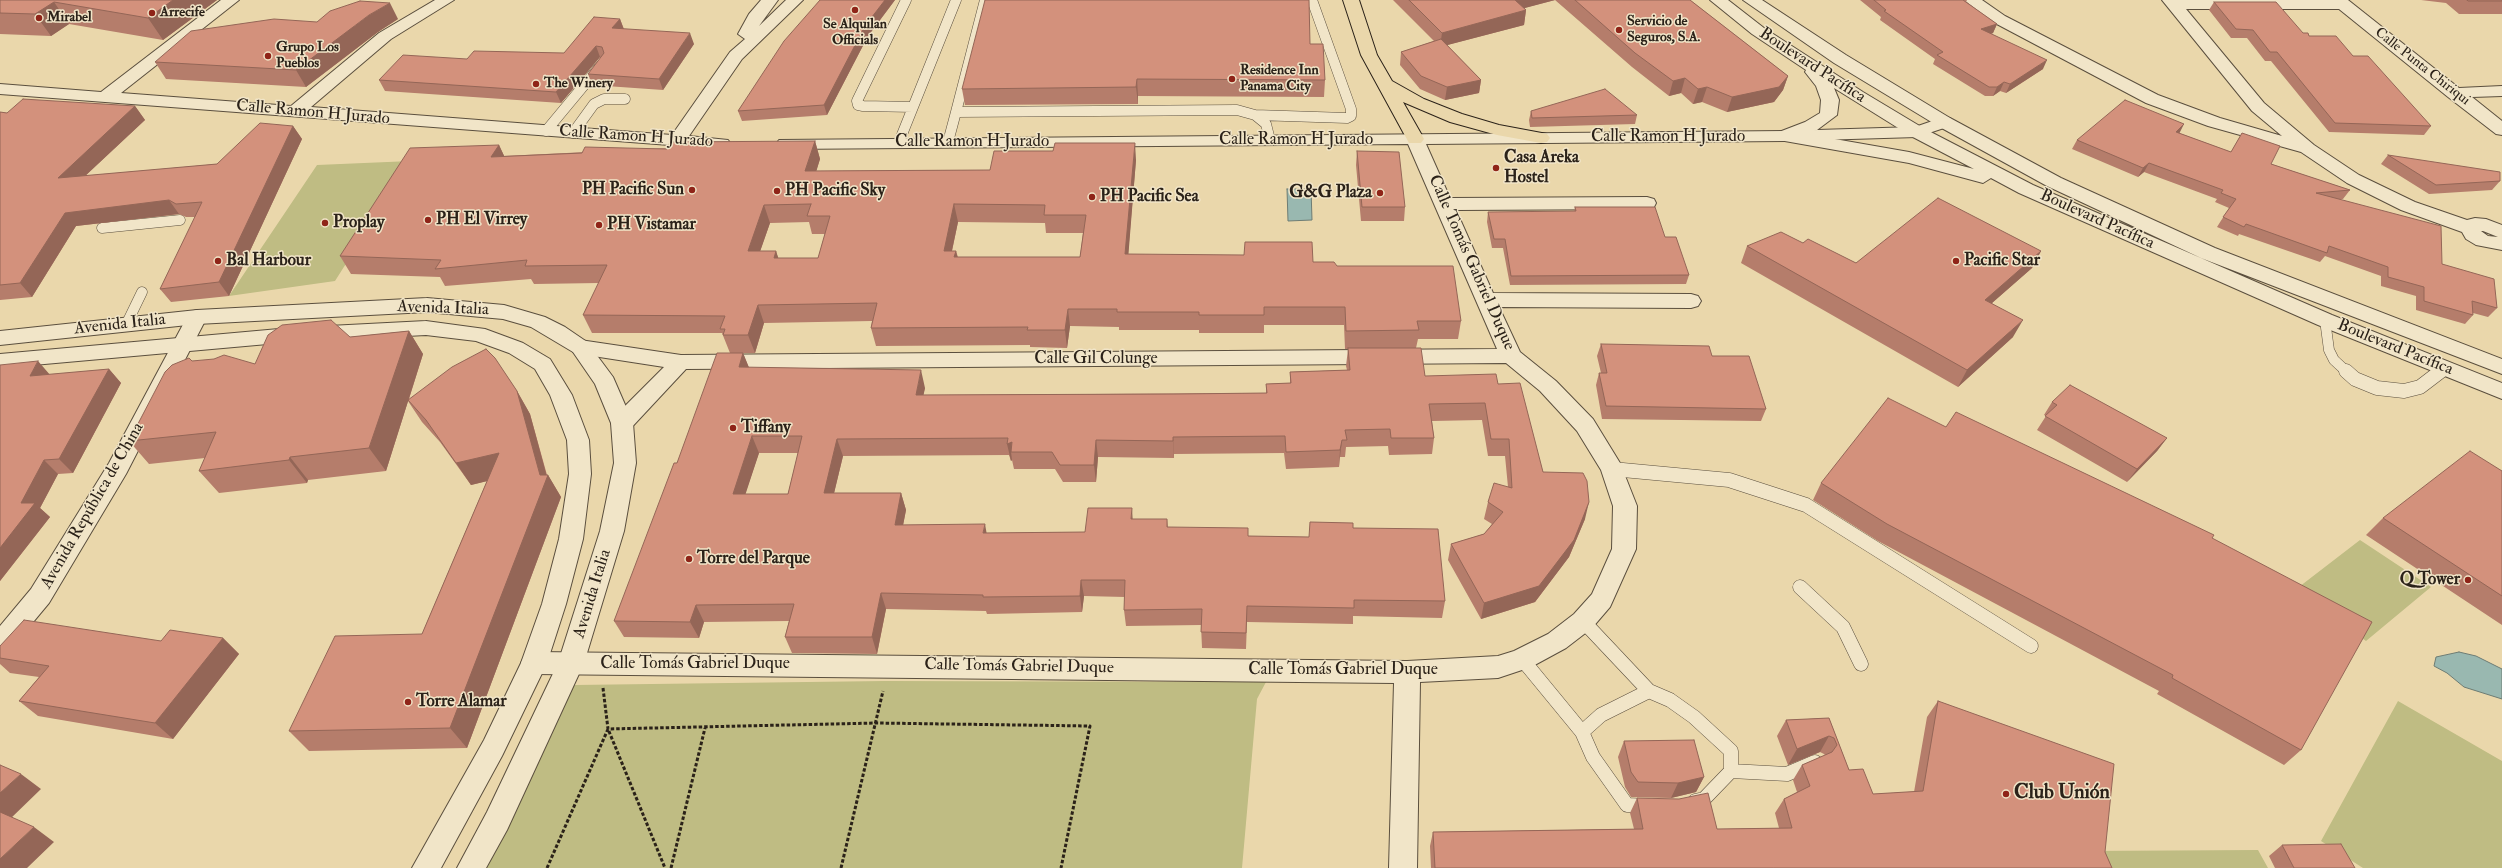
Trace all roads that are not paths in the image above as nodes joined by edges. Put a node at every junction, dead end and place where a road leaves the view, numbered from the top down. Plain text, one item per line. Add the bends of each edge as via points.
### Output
1 (231, 0) edge
2 (446, 0) edge
3 (770, 0) edge
4 (795, 0) edge
5 (906, 0) edge
6 (956, 0) edge
7 (985, 0) edge
8 (1312, 0) edge
9 (1351, 0) edge
10 (1718, 0) edge
11 (1751, 0) edge
12 (1972, 0) edge
13 (2171, 2) edge
14 (2340, 2) edge
15 (736, 56) junction
16 (602, 63) edge
17 (1806, 64) junction
18 (1387, 85) junction
19 (0, 89) edge
20 (2502, 91) edge
21 (2454, 92) junction
22 (106, 96) junction
23 (625, 99) dead end
24 (913, 107) junction
25 (2258, 107) junction
26 (296, 112) junction
27 (956, 112) junction
28 (1255, 115) junction
29 (2494, 115) edge
30 (1944, 122) junction
31 (2214, 122) junction
32 (2502, 130) edge
33 (546, 131) junction
34 (573, 132) junction
35 (1917, 132) junction
36 (1785, 136) junction
37 (1541, 138) junction
38 (1415, 139) junction
39 (1270, 140) junction
40 (677, 141) junction
41 (899, 142) junction
42 (948, 142) junction
43 (737, 144) edge
44 (768, 144) edge
45 (2308, 149) junction
46 (2026, 189) junction
47 (1647, 203) dead end
48 (1444, 204) junction
49 (180, 220) edge
50 (102, 228) edge
51 (2470, 228) junction
52 (2502, 232) edge
53 (2502, 244) edge
54 (142, 292) dead end
55 (1486, 300) junction
56 (1691, 300) dead end
57 (197, 317) junction
58 (2325, 320) junction
59 (126, 325) junction
60 (0, 338) edge
61 (183, 343) junction
62 (580, 347) junction
63 (1511, 356) junction
64 (0, 361) edge
65 (681, 362) junction
66 (2502, 367) edge
67 (2445, 368) junction
68 (2502, 391) edge
69 (622, 423) junction
70 (1612, 469) junction
71 (1800, 587) dead end
72 (1583, 621) junction
73 (0, 644) edge
74 (2031, 646) dead end
75 (1522, 659) junction
76 (534, 662) junction
77 (572, 663) junction
78 (1861, 664) dead end
79 (1407, 672) junction
80 (1649, 691) junction
81 (1582, 732) junction
82 (1819, 760) edge
83 (1731, 771) junction
84 (426, 868) edge
85 (471, 868) edge
86 (1403, 868) edge

1 - 22 street
2 - 26 street via 385,36
3 - 15 street via 749,27
4 - 15 street
5 - 24 lane via 857,100 858,105 863,106
6 - 24 lane
7 - 27 lane
8 - 28 lane via 1351,109 1351,116 1347,118
9 - 18 highway via 1369,55
10 - 17 street, Boulevard Pacífica via 1758,32
11 - 30 street, Boulevard Pacífica via 1840,59
12 - 31 street via 1999,19 2152,99
13 - 14 street
13 - 25 street
14 - 21 street, Calle Punta Chiriqui
15 - 40 street
16 - 33 lane
17 - 35 street, Boulevard Pacífica
17 - 36 street via 1824,85 1830,100 1828,115 1811,126
18 - 37 highway via 1418,103 1456,118 1497,130
18 - 38 highway
19 - 22 street, Calle Ramon H Jurado
20 - 21 street
21 - 29 street, Calle Punta Chiriqui
22 - 26 street, Calle Ramon H Jurado
23 - 34 lane via 604,99 594,104
24 - 41 lane
25 - 31 street via 2252,114 2240,119
25 - 45 street
26 - 33 street, Calle Ramon H Jurado
27 - 28 lane via 1237,110
27 - 42 lane
28 - 39 lane via 1266,124
29 - 32 street, Calle Punta Chiriqui
30 - 35 street, Calle Ramon H Jurado
30 - 66 street, Boulevard Pacífica via 2054,182 2208,253
31 - 45 street
33 - 34 street, Calle Ramon H Jurado
34 - 40 street, Calle Ramon H Jurado
35 - 36 street, Calle Ramon H Jurado
35 - 46 street, Boulevard Pacífica
36 - 37 street, Calle Ramon H Jurado
36 - 46 street via 1909,158
37 - 38 street, Calle Ramon H Jurado
38 - 39 street, Calle Ramon H Jurado
38 - 48 street, Calle Tomás Gabriel Duque
39 - 42 street, Calle Ramon H Jurado
40 - 43 street, Calle Ramon H Jurado
41 - 42 street, Calle Ramon H Jurado
41 - 44 street, Calle Ramon H Jurado
45 - 51 street via 2353,179 2401,203
46 - 58 street, Boulevard Pacífica
47 - 48 street
48 - 55 street, Calle Tomás Gabriel Duque
49 - 50 lane
51 - 52 street via 2475,224 2486,224
51 - 53 street via 2473,235 2483,241
54 - 59 lane
55 - 56 street
55 - 63 street, Calle Tomás Gabriel Duque
57 - 59 street, Avenida Italia
57 - 61 street, Avenida República de China
57 - 62 street, Avenida Italia via 427,306 468,307 504,312 538,322
58 - 67 street, Boulevard Pacífica
58 - 67 lane via 2329,350 2334,360 2356,379 2377,388 2404,391 2414,388
59 - 60 street, Avenida Italia
61 - 64 street, Avenida Italia
61 - 73 street, Avenida República de China via 106,489 40,596
61 - 76 street, Avenida Italia via 426,328 478,334 516,348 543,364 561,395 578,440 580,474 571,539 554,604
62 - 65 street, Calle Gil Colunge
62 - 69 street, Avenida Italia via 605,382
63 - 65 street, Calle Gil Colunge
63 - 70 street, Calle Tomás Gabriel Duque via 1548,386 1585,425
65 - 69 street
67 - 68 street, Boulevard Pacífica
69 - 77 street, Avenida Italia via 626,463 612,531
70 - 72 street, Calle Tomás Gabriel Duque via 1625,506 1624,549 1601,600
70 - 74 lane via 1729,480 1806,505
71 - 78 lane via 1843,627
72 - 75 street, Calle Tomás Gabriel Duque via 1557,641
72 - 80 lane
75 - 79 street, Calle Tomás Gabriel Duque via 1498,667
75 - 81 lane
76 - 77 street, Calle Tomás Gabriel Duque
76 - 84 street, Avenida Italia via 493,748
77 - 79 street, Calle Tomás Gabriel Duque
77 - 85 street, Avenida Italia via 497,821
79 - 86 street
80 - 81 lane via 1601,715
80 - 83 lane via 1670,700 1694,717 1731,751
81 - 83 lane via 1593,757 1628,805 1671,806 1704,799
82 - 83 lane via 1787,774

